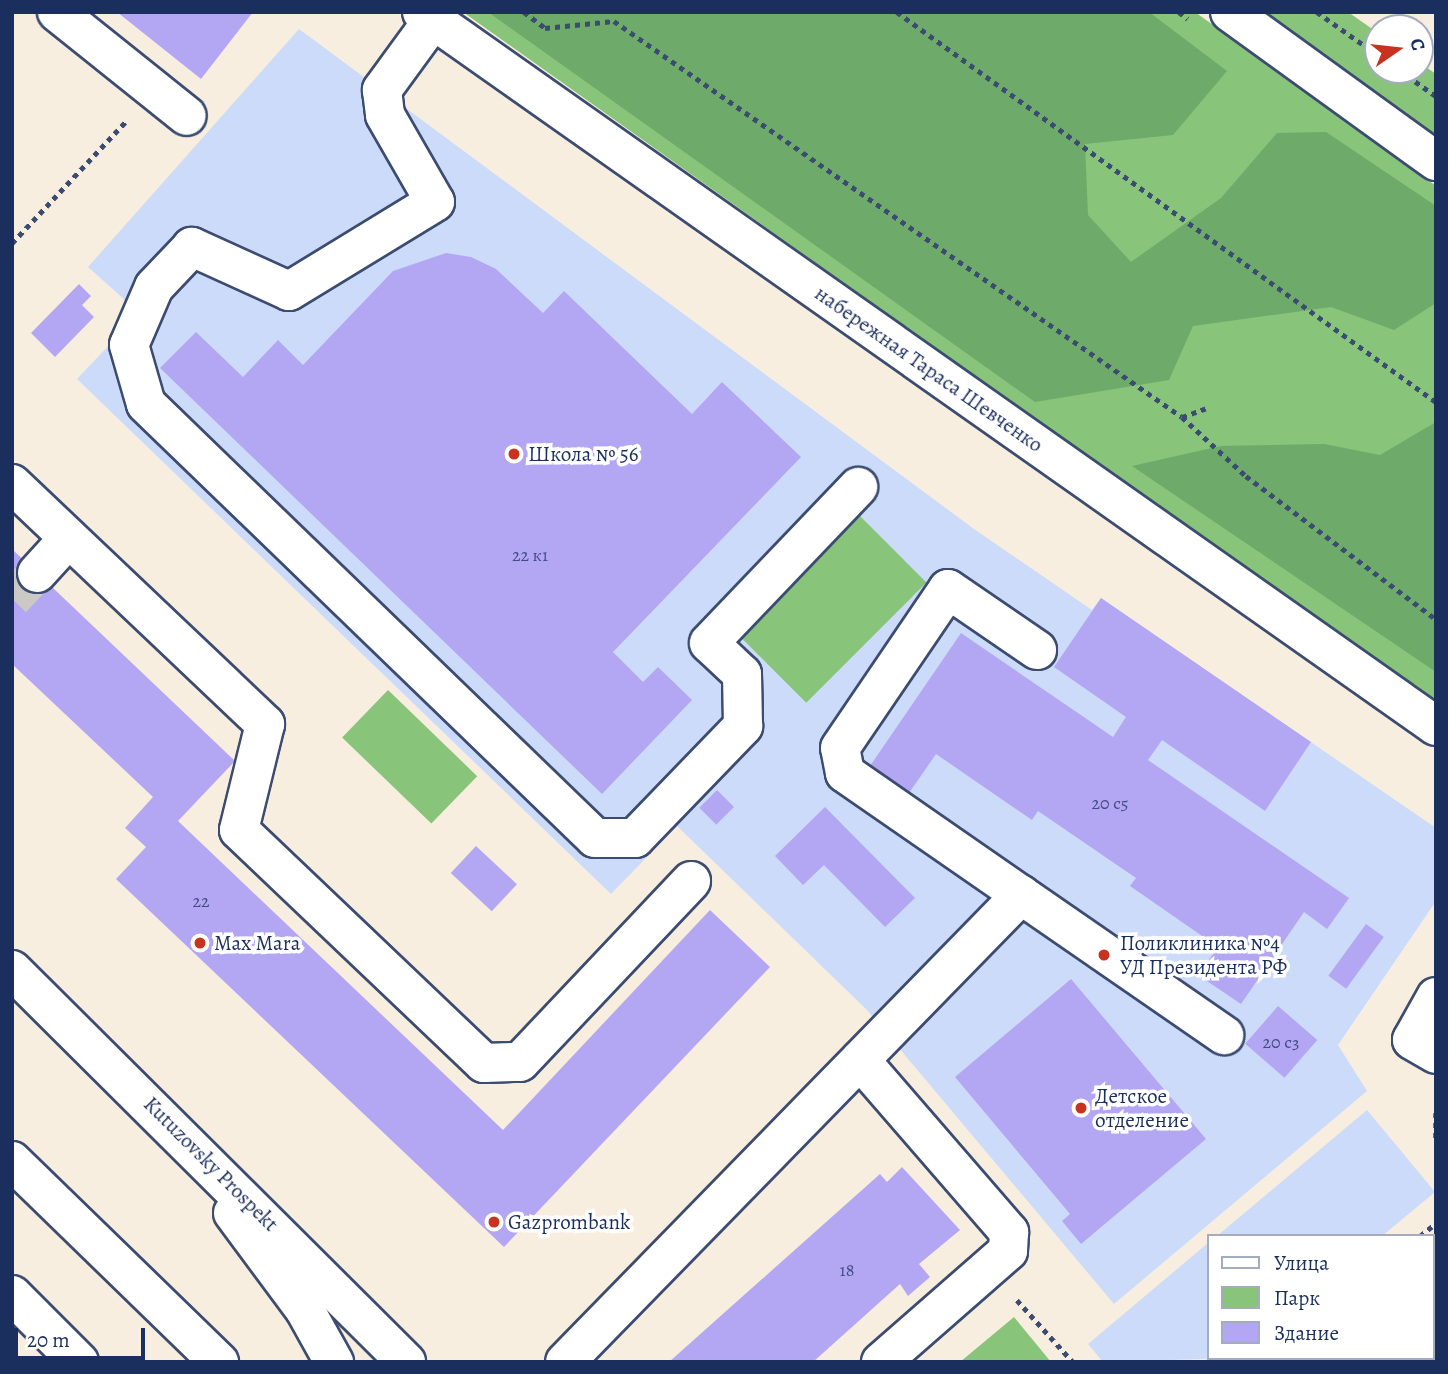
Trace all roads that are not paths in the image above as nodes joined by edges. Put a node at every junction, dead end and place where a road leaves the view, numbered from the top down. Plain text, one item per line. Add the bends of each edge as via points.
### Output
1 (57, 12) edge
2 (1230, 12) edge
3 (427, 16) edge
4 (187, 116) dead end
5 (1436, 161) edge
6 (12, 484) edge
7 (859, 487) dead end
8 (69, 538) junction
9 (37, 573) tunnel mouth
10 (1037, 650) dead end
11 (1436, 726) edge
12 (691, 881) dead end
13 (1021, 895) junction
14 (12, 970) edge
15 (1436, 997) edge
16 (1224, 1035) dead end
17 (1436, 1054) edge
18 (860, 1060) junction
19 (160, 1114) junction
20 (12, 1161) edge
21 (12, 1294) edge
22 (79, 1362) edge
23 (219, 1362) edge
24 (334, 1362) edge
25 (406, 1362) edge
26 (565, 1362) edge
27 (881, 1362) edge

1 - 4 street
2 - 5 street
3 - 7 street via 382,90 386,115 435,202 289,291 192,247 154,287 129,345 146,404 595,838 635,838 743,726 742,674 709,643
3 - 11 street, набережная Тараса Шевченко
6 - 8 street
8 - 9 street
8 - 12 street via 265,724 239,830 484,1063 520,1062
10 - 13 street via 948,589 840,748 845,773
13 - 16 street
13 - 18 street
14 - 19 street, Kutuzovsky Prospekt
15 - 17 street via 1412,1040
18 - 26 street
18 - 27 street via 1009,1232 1008,1251
19 - 24 street via 305,1310
19 - 25 street, Kutuzovsky Prospekt
20 - 23 street
21 - 22 street

